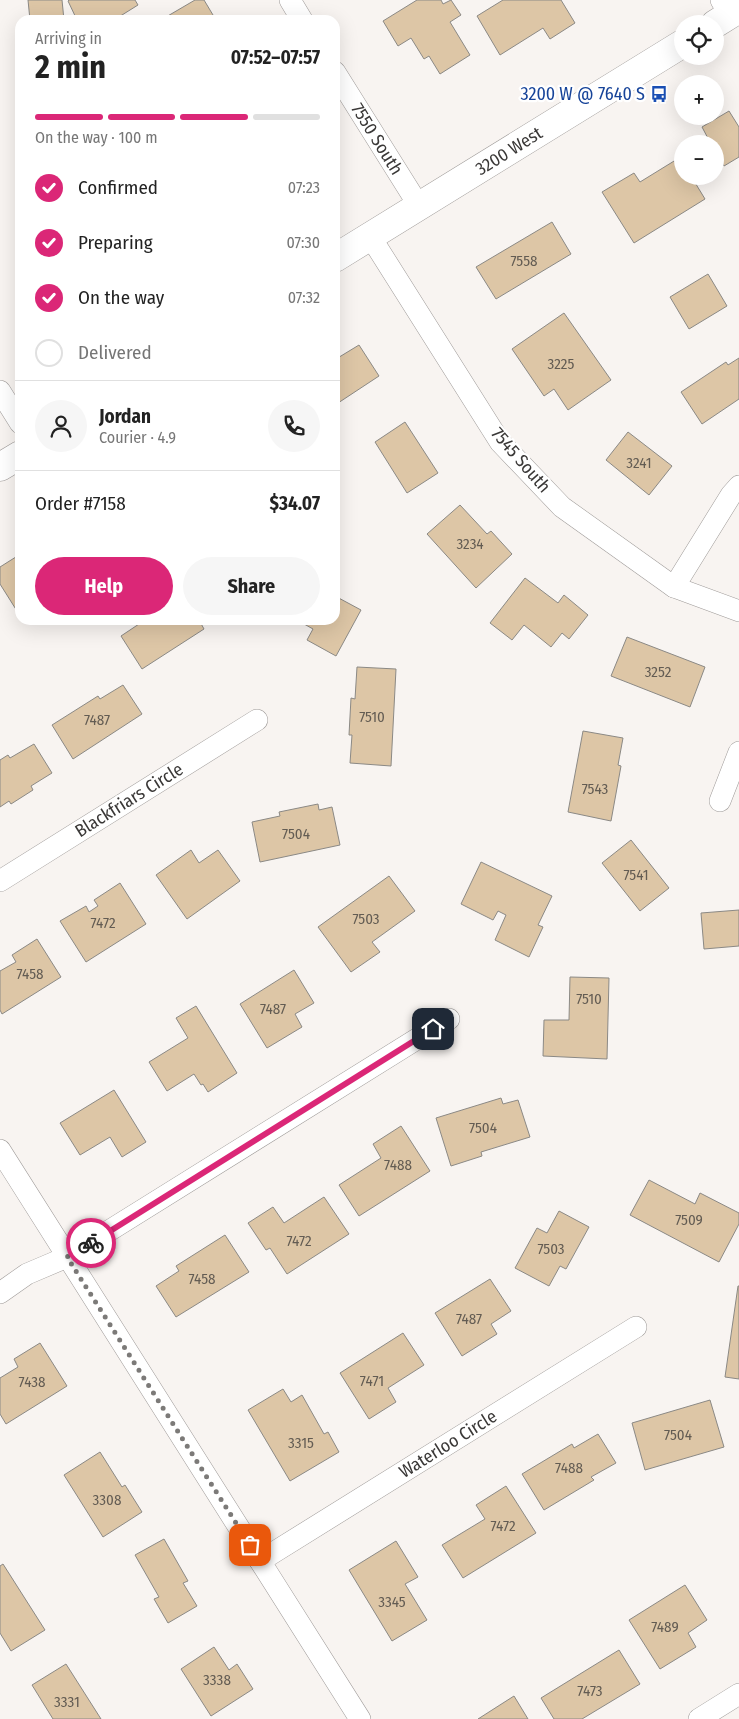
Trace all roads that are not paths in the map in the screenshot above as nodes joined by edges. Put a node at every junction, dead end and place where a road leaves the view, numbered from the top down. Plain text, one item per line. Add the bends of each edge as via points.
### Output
1 (290, 0) edge
2 (299, 15) edge
3 (674, 49) edge
4 (340, 80) edge
5 (419, 206) junction
6 (370, 236) junction
7 (340, 255) edge
8 (0, 391) edge
9 (15, 415) edge
10 (15, 457) edge
11 (0, 467) edge
12 (739, 486) edge
13 (674, 587) junction
14 (739, 611) edge
15 (257, 720) dead end
16 (739, 752) edge
17 (720, 801) dead end
18 (0, 881) edge
19 (449, 1019) dead end
20 (0, 1150) edge
21 (67, 1257) junction
22 (0, 1293) edge
23 (636, 1327) dead end
24 (260, 1561) junction
25 (739, 1694) edge
26 (360, 1719) edge
27 (699, 1719) edge

1 - 2 street
3 - 5 street, 3200 West
4 - 5 street, 7550 South
5 - 6 street, 3200 West
6 - 7 street, 3200 West
6 - 13 street, 7545 South via 500,442 562,506
8 - 9 street
10 - 11 street
12 - 13 street
13 - 14 street, 7545 South
15 - 18 street, Blackfriars Circle
16 - 17 street
19 - 21 street
20 - 21 street
21 - 22 street via 27,1274
21 - 24 street
23 - 24 street, Waterloo Circle
24 - 26 street
25 - 27 street

